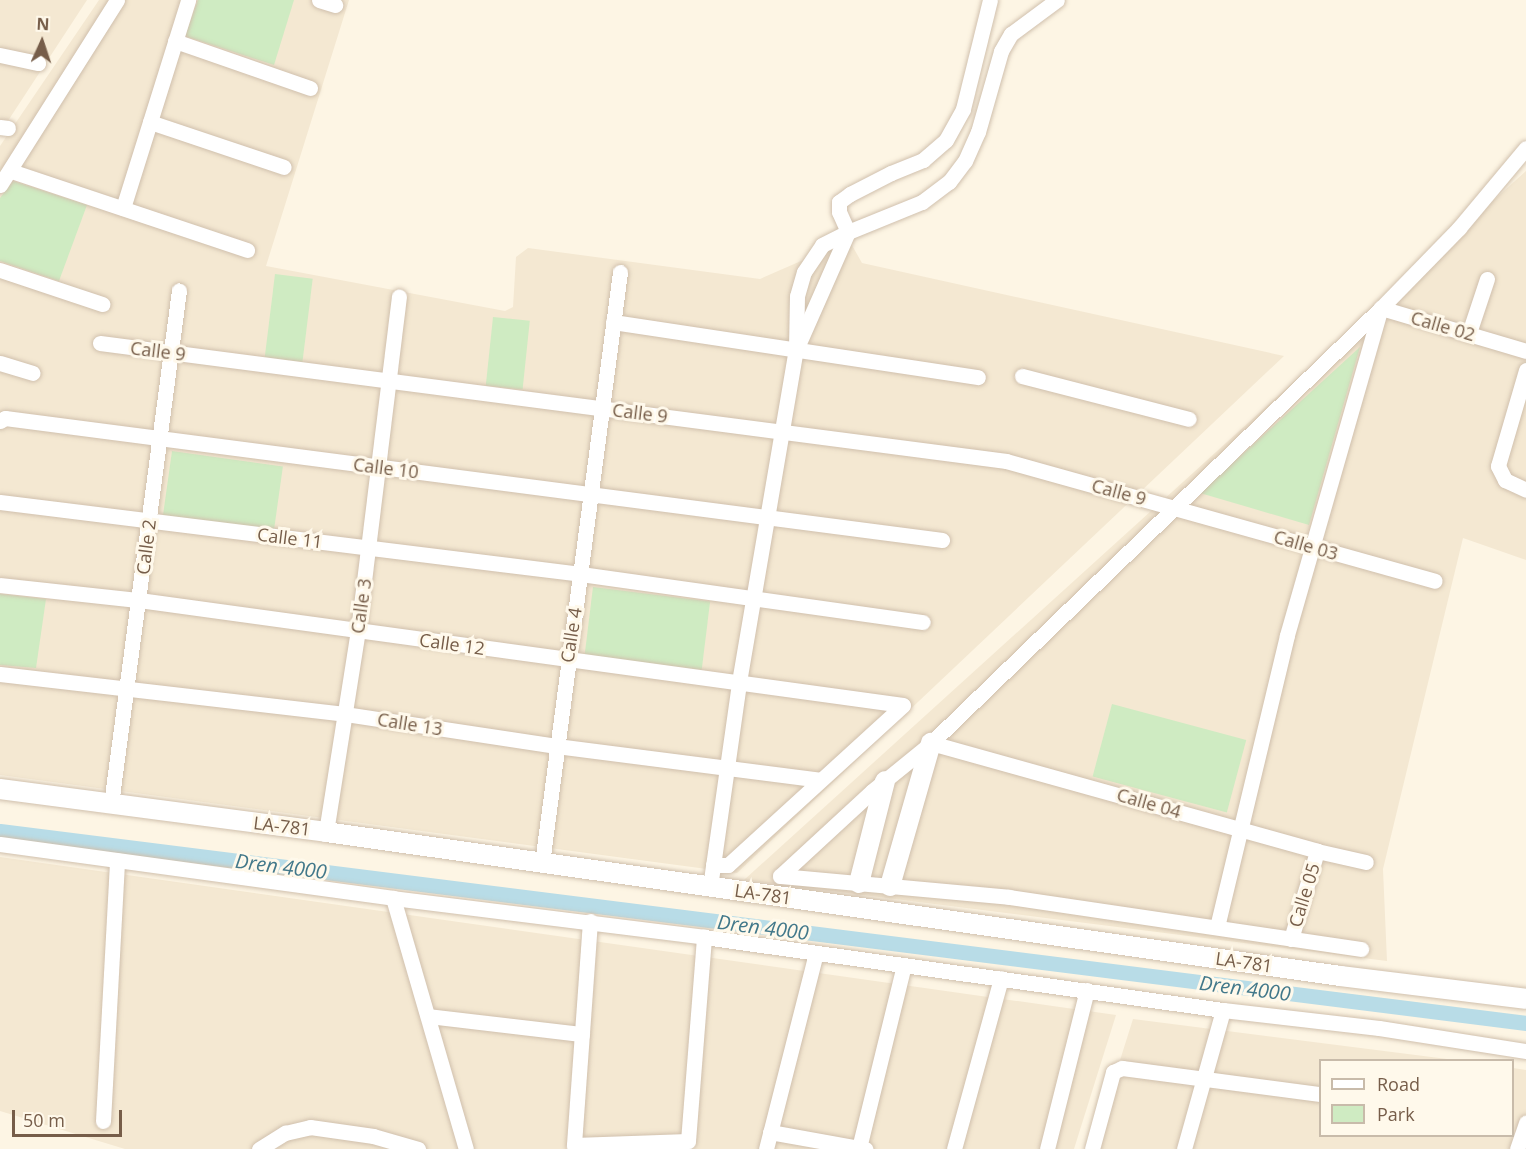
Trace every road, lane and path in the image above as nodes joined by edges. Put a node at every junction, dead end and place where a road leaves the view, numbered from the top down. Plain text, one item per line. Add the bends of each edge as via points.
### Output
1 (117, 0) edge
2 (188, 0) edge
3 (319, 0) edge
4 (990, 0) edge
5 (1057, 0) edge
6 (335, 5) dead end
7 (176, 40) junction
8 (0, 56) edge
9 (38, 63) dead end
10 (310, 88) dead end
11 (150, 122) junction
12 (1526, 148) edge
13 (284, 167) dead end
14 (11, 171) junction
15 (0, 185) edge
16 (123, 208) junction
17 (848, 232) junction
18 (247, 250) dead end
19 (0, 270) edge
20 (620, 272) dead end
21 (1487, 279) dead end
22 (179, 290) dead end
23 (399, 297) dead end
24 (102, 304) dead end
25 (1381, 308) junction
26 (613, 322) junction
27 (1469, 333) junction
28 (100, 343) dead end
29 (796, 348) junction
30 (1526, 351) edge
31 (171, 352) junction
32 (0, 363) edge
33 (1526, 370) edge
34 (33, 374) dead end
35 (978, 376) dead end
36 (1022, 376) dead end
37 (390, 380) junction
38 (603, 408) junction
39 (2, 419) edge
40 (1189, 419) dead end
41 (780, 431) junction
42 (160, 439) junction
43 (379, 467) junction
44 (1526, 490) edge
45 (590, 494) junction
46 (0, 502) edge
47 (1176, 507) junction
48 (767, 517) junction
49 (149, 521) junction
50 (942, 540) dead end
51 (1312, 547) junction
52 (368, 548) junction
53 (581, 574) junction
54 (1435, 581) dead end
55 (0, 585) edge
56 (139, 600) junction
57 (753, 600) junction
58 (922, 622) dead end
59 (358, 630) junction
60 (567, 660) junction
61 (0, 674) edge
62 (739, 682) junction
63 (127, 688) junction
64 (345, 714) junction
65 (931, 743) junction
66 (556, 746) junction
67 (728, 768) junction
68 (820, 780) junction
69 (885, 781) junction
70 (0, 789) edge
71 (111, 804) junction
72 (1240, 829) junction
73 (326, 832) junction
74 (0, 844) edge
75 (1317, 851) junction
76 (117, 860) junction
77 (1366, 862) dead end
78 (542, 863) junction
79 (713, 865) junction
80 (859, 883) junction
81 (890, 886) junction
82 (710, 887) junction
83 (393, 898) junction
84 (590, 921) junction
85 (1216, 927) junction
86 (704, 937) junction
87 (1291, 939) junction
88 (1361, 949) dead end
89 (816, 952) junction
90 (904, 965) junction
91 (1001, 978) junction
92 (1087, 990) junction
93 (1526, 999) edge
94 (1223, 1010) junction
95 (428, 1016) junction
96 (582, 1034) junction
97 (1526, 1051) edge
98 (1205, 1080) junction
99 (1319, 1094) edge
100 (103, 1121) dead end
101 (1526, 1121) edge
102 (770, 1132) junction
103 (862, 1148) edge
104 (259, 1149) edge
105 (418, 1149) edge
106 (466, 1149) edge
107 (766, 1149) edge
108 (954, 1149) edge
109 (1047, 1149) edge
110 (1092, 1149) edge
111 (1185, 1149) edge
112 (1517, 1149) edge

1 - 14 street
2 - 7 street
3 - 6 street
4 - 17 street via 963,109 946,140 923,160 870,183 839,202
5 - 17 street via 1011,34 1001,51 978,132 949,182 922,202
7 - 10 street
7 - 11 street
8 - 9 street
11 - 13 street
11 - 16 street
12 - 25 street via 1459,228
14 - 15 street
14 - 16 street
16 - 18 street
17 - 29 street
17 - 29 street via 822,245 804,272 797,296
19 - 24 street
20 - 26 street, Calle 4
21 - 27 street
22 - 31 street, Calle 2
23 - 37 street, Calle 3
25 - 27 street, Calle 02
25 - 47 street
25 - 51 street
26 - 29 street
26 - 38 street, Calle 4
27 - 30 street, Calle 02
28 - 31 street, Calle 9
29 - 35 street
29 - 41 street
31 - 37 street, Calle 9
31 - 42 street, Calle 2
32 - 34 street
33 - 44 street via 1498,466 1505,480
36 - 40 street
37 - 38 street, Calle 9
37 - 43 street, Calle 3
38 - 41 street, Calle 9
38 - 45 street, Calle 4
39 - 42 street, Calle 10
41 - 47 street, Calle 9 via 1006,461
41 - 48 street
42 - 43 street, Calle 10
42 - 49 street, Calle 2
43 - 45 street, Calle 10
43 - 52 street, Calle 3
45 - 48 street, Calle 10
45 - 53 street, Calle 4
46 - 49 street, Calle 11
47 - 51 street, Calle 03
47 - 65 street
48 - 50 street, Calle 10
48 - 57 street
49 - 52 street, Calle 11
49 - 56 street, Calle 2
51 - 54 street, Calle 03
51 - 72 street
52 - 53 street, Calle 11
52 - 59 street, Calle 3
53 - 57 street, Calle 11
53 - 60 street, Calle 4
55 - 56 street, Calle 12
56 - 59 street, Calle 12
56 - 63 street, Calle 2
57 - 58 street, Calle 11
57 - 62 street
59 - 60 street, Calle 12
59 - 64 street, Calle 3
60 - 62 street, Calle 12
60 - 66 street, Calle 4
61 - 63 street, Calle 13
62 - 67 street
62 - 68 street, Calle 12 via 903,705
63 - 64 street, Calle 13
63 - 71 street, Calle 2
64 - 66 street, Calle 13
64 - 73 street, Calle 3
65 - 69 street
65 - 72 street, Calle 04
65 - 81 street
66 - 67 street, Calle 13
66 - 78 street, Calle 4
67 - 68 street, Calle 13
67 - 79 street
68 - 79 street via 728,866
69 - 80 street
69 - 80 street via 780,876
70 - 71 street, LA-781 / LA-781
71 - 73 street, LA-781 / LA-781
72 - 75 street, Calle 04
72 - 85 street
73 - 78 street, LA-781 / LA-781
74 - 76 street
75 - 77 street, Calle 04
75 - 87 street, Calle 05
76 - 83 street
76 - 100 street
78 - 82 street, LA-781 / LA-781
79 - 82 street
80 - 81 street
81 - 85 street via 1009,897
82 - 93 street, LA-781 / LA-781
83 - 84 street
83 - 95 street
84 - 86 street
84 - 96 street
85 - 87 street
86 - 89 street
86 - 96 street via 688,1141 574,1145
87 - 88 street
89 - 90 street
89 - 102 street
90 - 91 street
90 - 103 street
91 - 92 street
91 - 108 street
92 - 94 street
92 - 109 street
94 - 97 street via 1379,1028
94 - 98 street
95 - 96 street
95 - 106 street
98 - 99 street
98 - 110 street via 1122,1068 1113,1072
98 - 111 street
101 - 112 street
102 - 103 street
102 - 107 street
104 - 105 street via 285,1133 310,1127 374,1136

